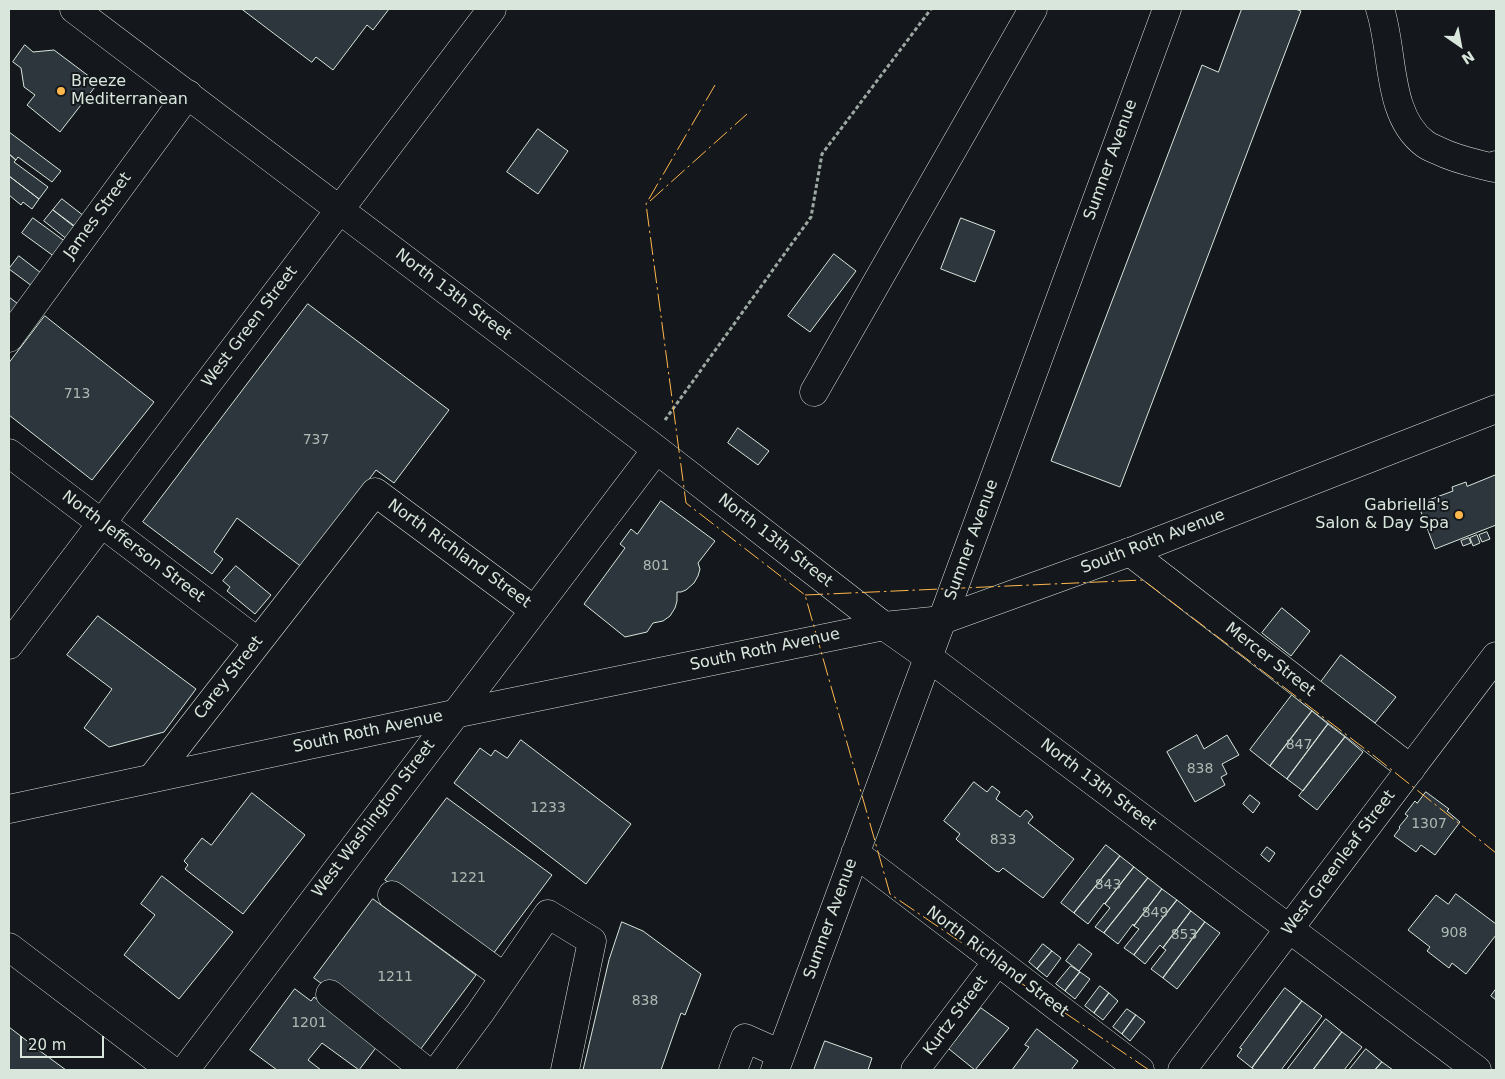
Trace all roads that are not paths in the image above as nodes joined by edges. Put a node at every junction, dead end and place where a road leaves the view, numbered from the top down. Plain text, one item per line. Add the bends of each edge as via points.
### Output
1 (74, 9) edge
2 (492, 9) edge
3 (1033, 9) edge
4 (1167, 9) edge
5 (1380, 9) edge
6 (188, 94) junction
7 (1496, 165) edge
8 (339, 209) junction
9 (9, 338) edge
10 (814, 392) dead end
11 (1496, 409) edge
12 (652, 446) junction
13 (9, 453) edge
14 (101, 522) junction
15 (1130, 552) junction
16 (307, 579) joint
17 (534, 610) junction
18 (942, 620) junction
19 (884, 626) junction
20 (258, 642) junction
21 (9, 645) edge
22 (1496, 656) edge
23 (928, 657) junction
24 (454, 714) junction
25 (1411, 769) junction
26 (152, 778) junction
27 (9, 809) edge
28 (855, 853) junction
29 (392, 895) dead end
30 (1289, 929) junction
31 (9, 947) edge
32 (997, 962) junction
33 (504, 978) junction
34 (330, 994) dead end
35 (778, 1062) edge
36 (171, 1070) edge
37 (184, 1070) edge
38 (425, 1070) edge
39 (439, 1070) edge
40 (565, 1070) edge
41 (732, 1070) edge
42 (915, 1070) edge
43 (1140, 1070) edge
44 (1182, 1070) edge
45 (1477, 1070) edge

1 - 6 street, North 13th Street
2 - 8 street, West Green Street
3 - 10 street
4 - 18 street, Sumner Avenue
5 - 7 street via 1386,25 1396,98 1407,123 1426,145 1455,159 1494,168
6 - 8 street, North 13th Street
6 - 9 street, James Street
8 - 12 street, North 13th Street
8 - 14 street, West Green Street
11 - 15 street, South Roth Avenue
12 - 17 street, West Washington Street
12 - 19 street, North 13th Street
13 - 14 street, North Jefferson Street
14 - 20 street, North Jefferson Street
14 - 21 street, West Green Street
15 - 18 street, South Roth Avenue
15 - 25 street, Mercer Street
16 - 17 street, North Richland Street via 375,492
16 - 20 street, Carey Street
17 - 24 street, West Washington Street
18 - 19 street, South Roth Avenue
18 - 23 street, Sumner Avenue
19 - 23 street, North 13th Street
19 - 24 street, South Roth Avenue
20 - 26 street, Carey Street
22 - 25 street, West Greenleaf Street
23 - 28 street, Sumner Avenue
23 - 30 street, North 13th Street
24 - 26 street, South Roth Avenue
24 - 37 street, West Washington Street
25 - 30 street, West Greenleaf Street
26 - 27 street, South Roth Avenue
28 - 32 street, North Richland Street
28 - 35 street, Sumner Avenue
29 - 33 street
30 - 44 street, West Greenleaf Street
30 - 45 street, North 13th Street
31 - 36 street
32 - 42 street, Kurtz Street
32 - 43 street, North Richland Street
33 - 39 street
33 - 40 street via 548,914 592,941
34 - 38 street
35 - 41 street via 745,1038
38 - 39 street

